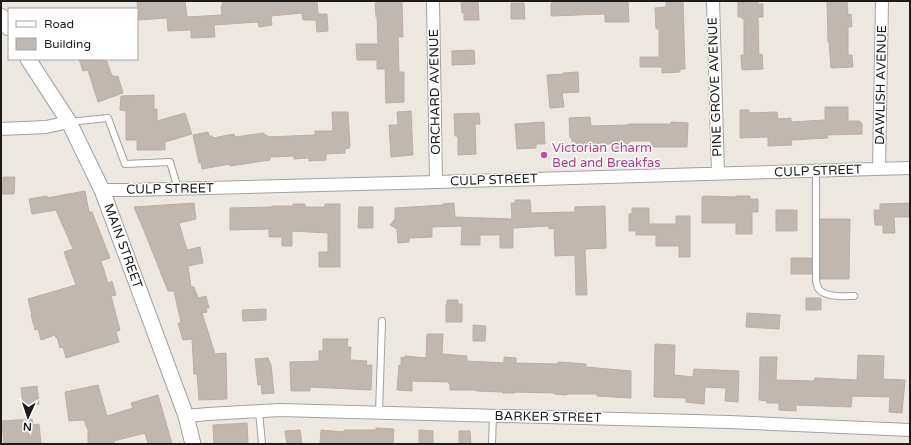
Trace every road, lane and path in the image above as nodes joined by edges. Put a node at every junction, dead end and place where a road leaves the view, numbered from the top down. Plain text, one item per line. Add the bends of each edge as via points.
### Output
1 (433, 1) edge
2 (713, 1) edge
3 (882, 1) edge
4 (1, 16) edge
5 (8, 26) edge
6 (29, 60) edge
7 (69, 122) junction
8 (1, 129) edge
9 (910, 168) edge
10 (879, 169) junction
11 (816, 171) junction
12 (718, 173) junction
13 (436, 182) junction
14 (178, 189) junction
15 (102, 190) junction
16 (854, 296) dead end
17 (382, 321) dead end
18 (259, 411) junction
19 (379, 413) junction
20 (186, 416) junction
21 (493, 416) junction
22 (910, 430) edge
23 (193, 444) edge
24 (262, 444) edge
25 (492, 444) edge

1 - 13 street, ORCHARD AVENUE
2 - 12 street, PINE GROVE AVENUE
3 - 10 street, DAWLISH AVENUE
4 - 5 street
6 - 7 street, MAIN STREET
7 - 8 street via 46,127
7 - 14 lane via 108,118 125,164 170,162
7 - 15 street, MAIN STREET
9 - 10 street, CULP STREET
10 - 11 street, CULP STREET
11 - 12 street, CULP STREET
11 - 16 lane via 816,281 821,291 832,296
12 - 13 street, CULP STREET
13 - 14 street, CULP STREET
14 - 15 street, CULP STREET
15 - 20 street, MAIN STREET
17 - 19 lane
18 - 19 street, BARKER STREET
18 - 20 street, BARKER STREET
18 - 24 lane
19 - 21 street, BARKER STREET
20 - 23 street, MAIN STREET
21 - 22 street, BARKER STREET
21 - 25 lane

